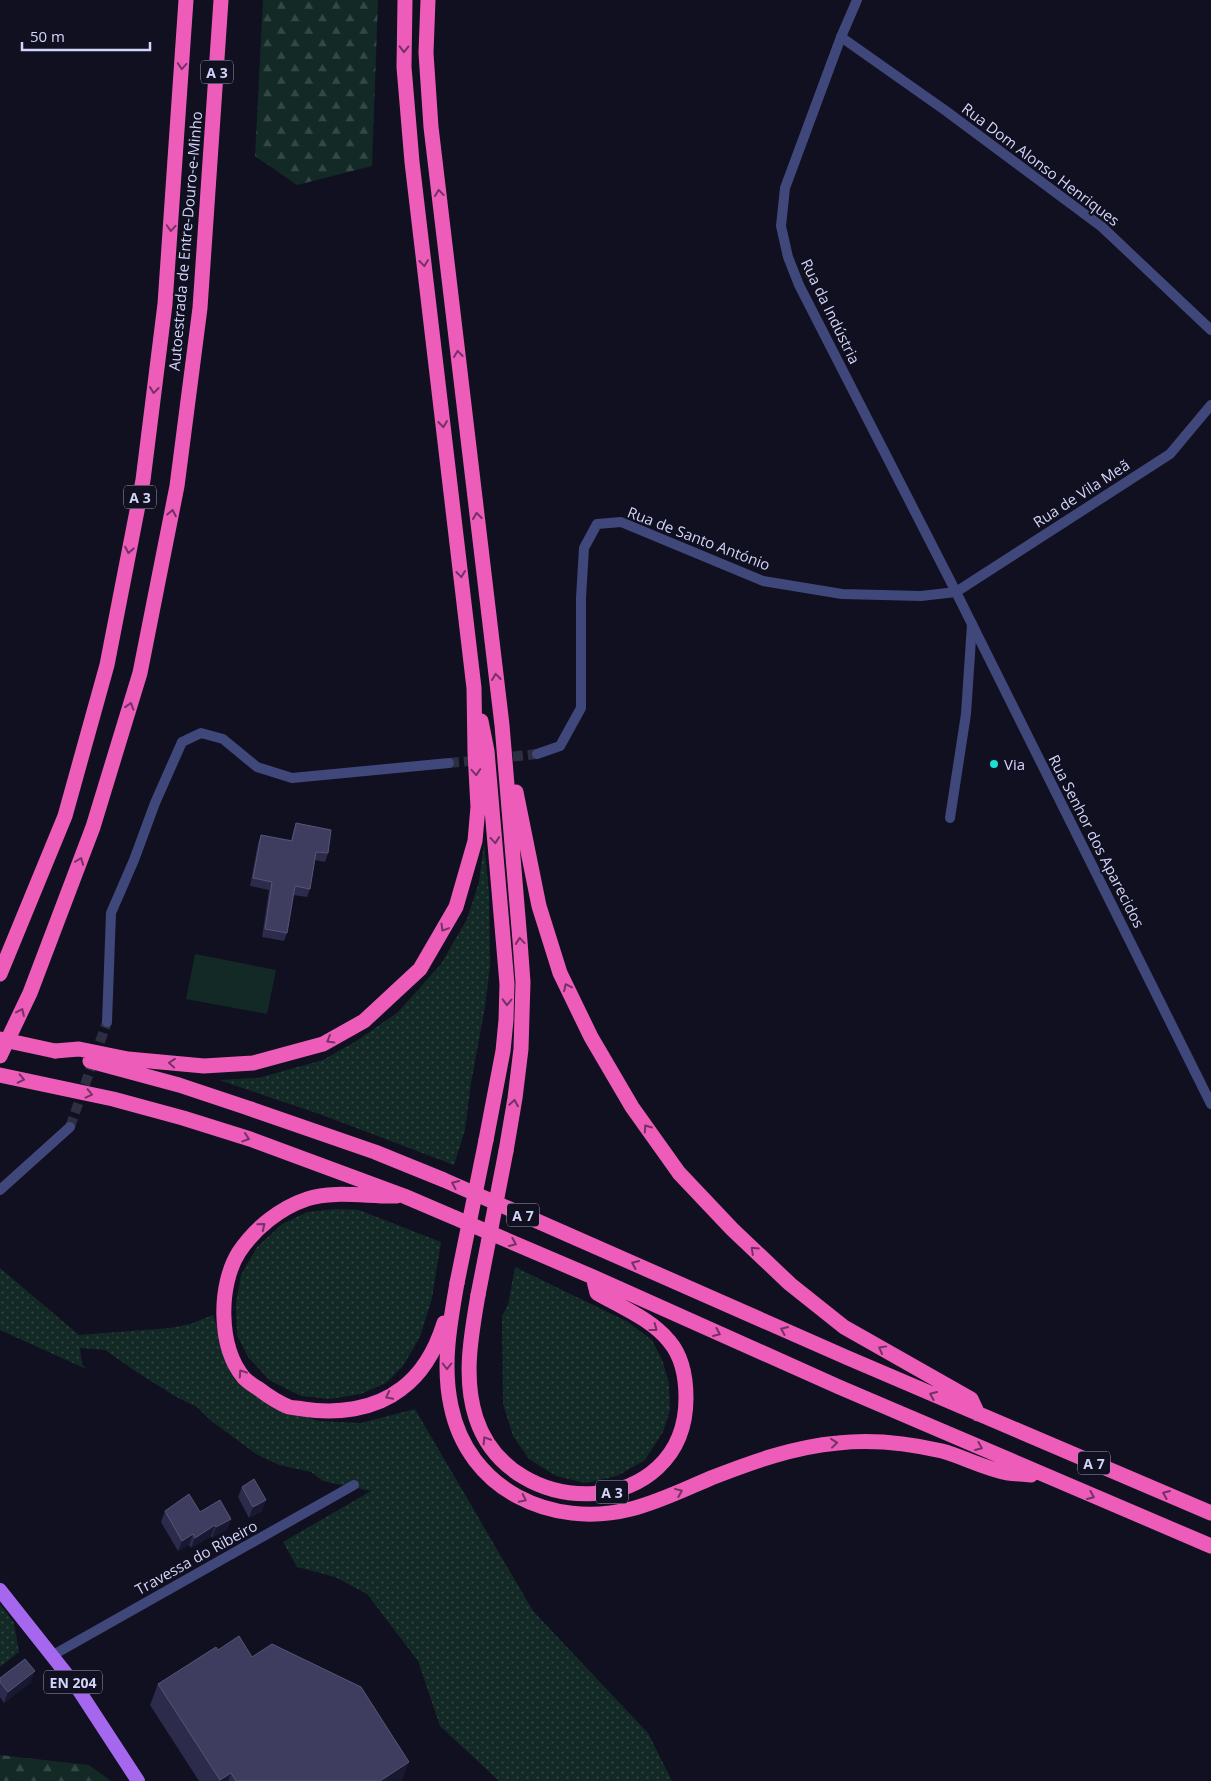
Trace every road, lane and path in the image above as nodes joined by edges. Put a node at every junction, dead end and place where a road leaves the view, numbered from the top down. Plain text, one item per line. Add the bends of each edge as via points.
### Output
1 (186, 0) edge
2 (222, 0) edge
3 (405, 0) edge
4 (428, 0) edge
5 (857, 0) edge
6 (841, 37) junction
7 (1211, 330) edge
8 (1211, 405) edge
9 (956, 592) junction
10 (972, 624) junction
11 (474, 688) junction
12 (502, 725) junction
13 (537, 754) tunnel mouth
14 (448, 763) tunnel mouth
15 (950, 818) dead end
16 (0, 974) edge
17 (106, 1022) tunnel mouth
18 (0, 1039) edge
19 (55, 1051) junction
20 (0, 1056) edge
21 (0, 1075) edge
22 (1211, 1104) edge
23 (70, 1127) tunnel mouth
24 (0, 1190) edge
25 (404, 1196) junction
26 (593, 1277) junction
27 (457, 1283) junction
28 (978, 1414) junction
29 (1046, 1477) junction
30 (354, 1485) dead end
31 (1211, 1513) edge
32 (1211, 1546) edge
33 (0, 1590) edge
34 (53, 1655) junction
35 (138, 1781) edge

1 -> 16 highway, Autoestrada de Entre-Douro-e-Minho / A 3 via 165,304 143,480 107,665 65,816
20 -> 2 highway, Autoestrada de Entre-Douro-e-Minho / A 3 via 30,993 93,827 140,673 177,486 200,308
3 -> 11 highway via 404,67 412,162
12 -> 4 highway via 431,127 426,53
5 - 6 street, Rua da Indústria
6 - 7 street, Rua Dom Alonso Henriques via 1102,227
6 - 9 street, Rua da Indústria via 785,188 781,226 799,285
8 - 9 street, Rua de Vila Meã via 1170,454
9 - 10 street, Rua Senhor dos Aparecidos
9 - 13 street, Rua de Santo António via 921,596 842,594 762,581 621,522 597,524 584,548 582,708 560,746
10 - 15 street via 966,714
10 - 22 street, Rua Senhor dos Aparecidos
11 -> 19 highway via 478,807 475,841 456,907 420,968 364,1021 323,1044 253,1064 204,1066 128,1059 79,1049
11 -> 27 highway, A 7, bridge via 487,751 507,984 506,1020 503,1051
26 -> 12 highway, A 3, bridge via 597,1293 656,1328 670,1342 679,1358 686,1405 680,1433 664,1461 637,1482 606,1494 589,1496 537,1484 507,1464 493,1451 483,1434 469,1387 468,1364 478,1295 522,1049 523,982
28 -> 12 highway via 971,1399 844,1327 790,1284 679,1173 632,1107 591,1037 560,973 539,906
14 - 17 street via 292,778 256,767 223,739 201,734 182,742 111,913
18 - 19 highway, A 7, bridge
28 -> 19 highway, A 7 via 393,1159 188,1088
21 -> 25 highway, A 7 via 149,1108 308,1159
23 - 24 street
25 -> 26 highway, A 7
27 -> 25 highway via 438,1343 423,1368 401,1390 374,1404 344,1412 289,1407 244,1378 224,1334 224,1307 228,1280 238,1253 255,1232 279,1212 308,1199 341,1194
26 -> 29 highway, A 7
27 -> 29 highway, A 7 via 450,1320 447,1368 455,1424 473,1458 486,1473 502,1487 542,1507 583,1515 608,1513 678,1492 774,1455 816,1445 860,1441 902,1443 943,1451 1007,1473
31 -> 28 highway, A 7
29 -> 32 highway, A 7
30 - 34 street, Travessa do Ribeiro
33 - 34 main road, EN 204
34 - 35 main road, EN 204

